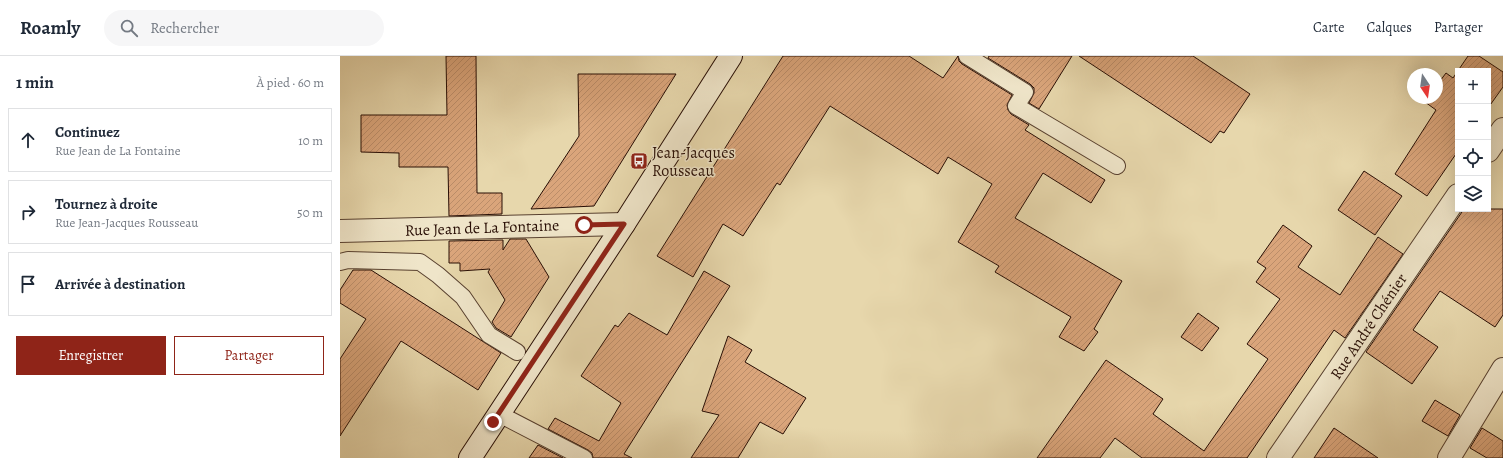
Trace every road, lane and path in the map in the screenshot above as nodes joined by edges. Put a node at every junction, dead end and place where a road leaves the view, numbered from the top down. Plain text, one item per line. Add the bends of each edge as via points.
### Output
1 (731, 56) edge
2 (967, 56) edge
3 (1503, 129) edge
4 (1491, 147) edge
5 (1117, 166) dead end
6 (1455, 199) edge
7 (624, 224) junction
8 (340, 231) edge
9 (340, 262) edge
10 (517, 352) dead end
11 (1503, 369) edge
12 (499, 414) junction
13 (470, 458) edge
14 (584, 458) edge
15 (1278, 458) edge
16 (1449, 458) edge

1 - 7 street
2 - 5 lane via 1025,92 1016,106
3 - 4 street
6 - 15 street, Rue André Chénier
7 - 8 street, Rue Jean de La Fontaine
7 - 12 street
9 - 10 lane via 420,262 463,297 489,335
11 - 16 street
12 - 13 street
12 - 14 lane

